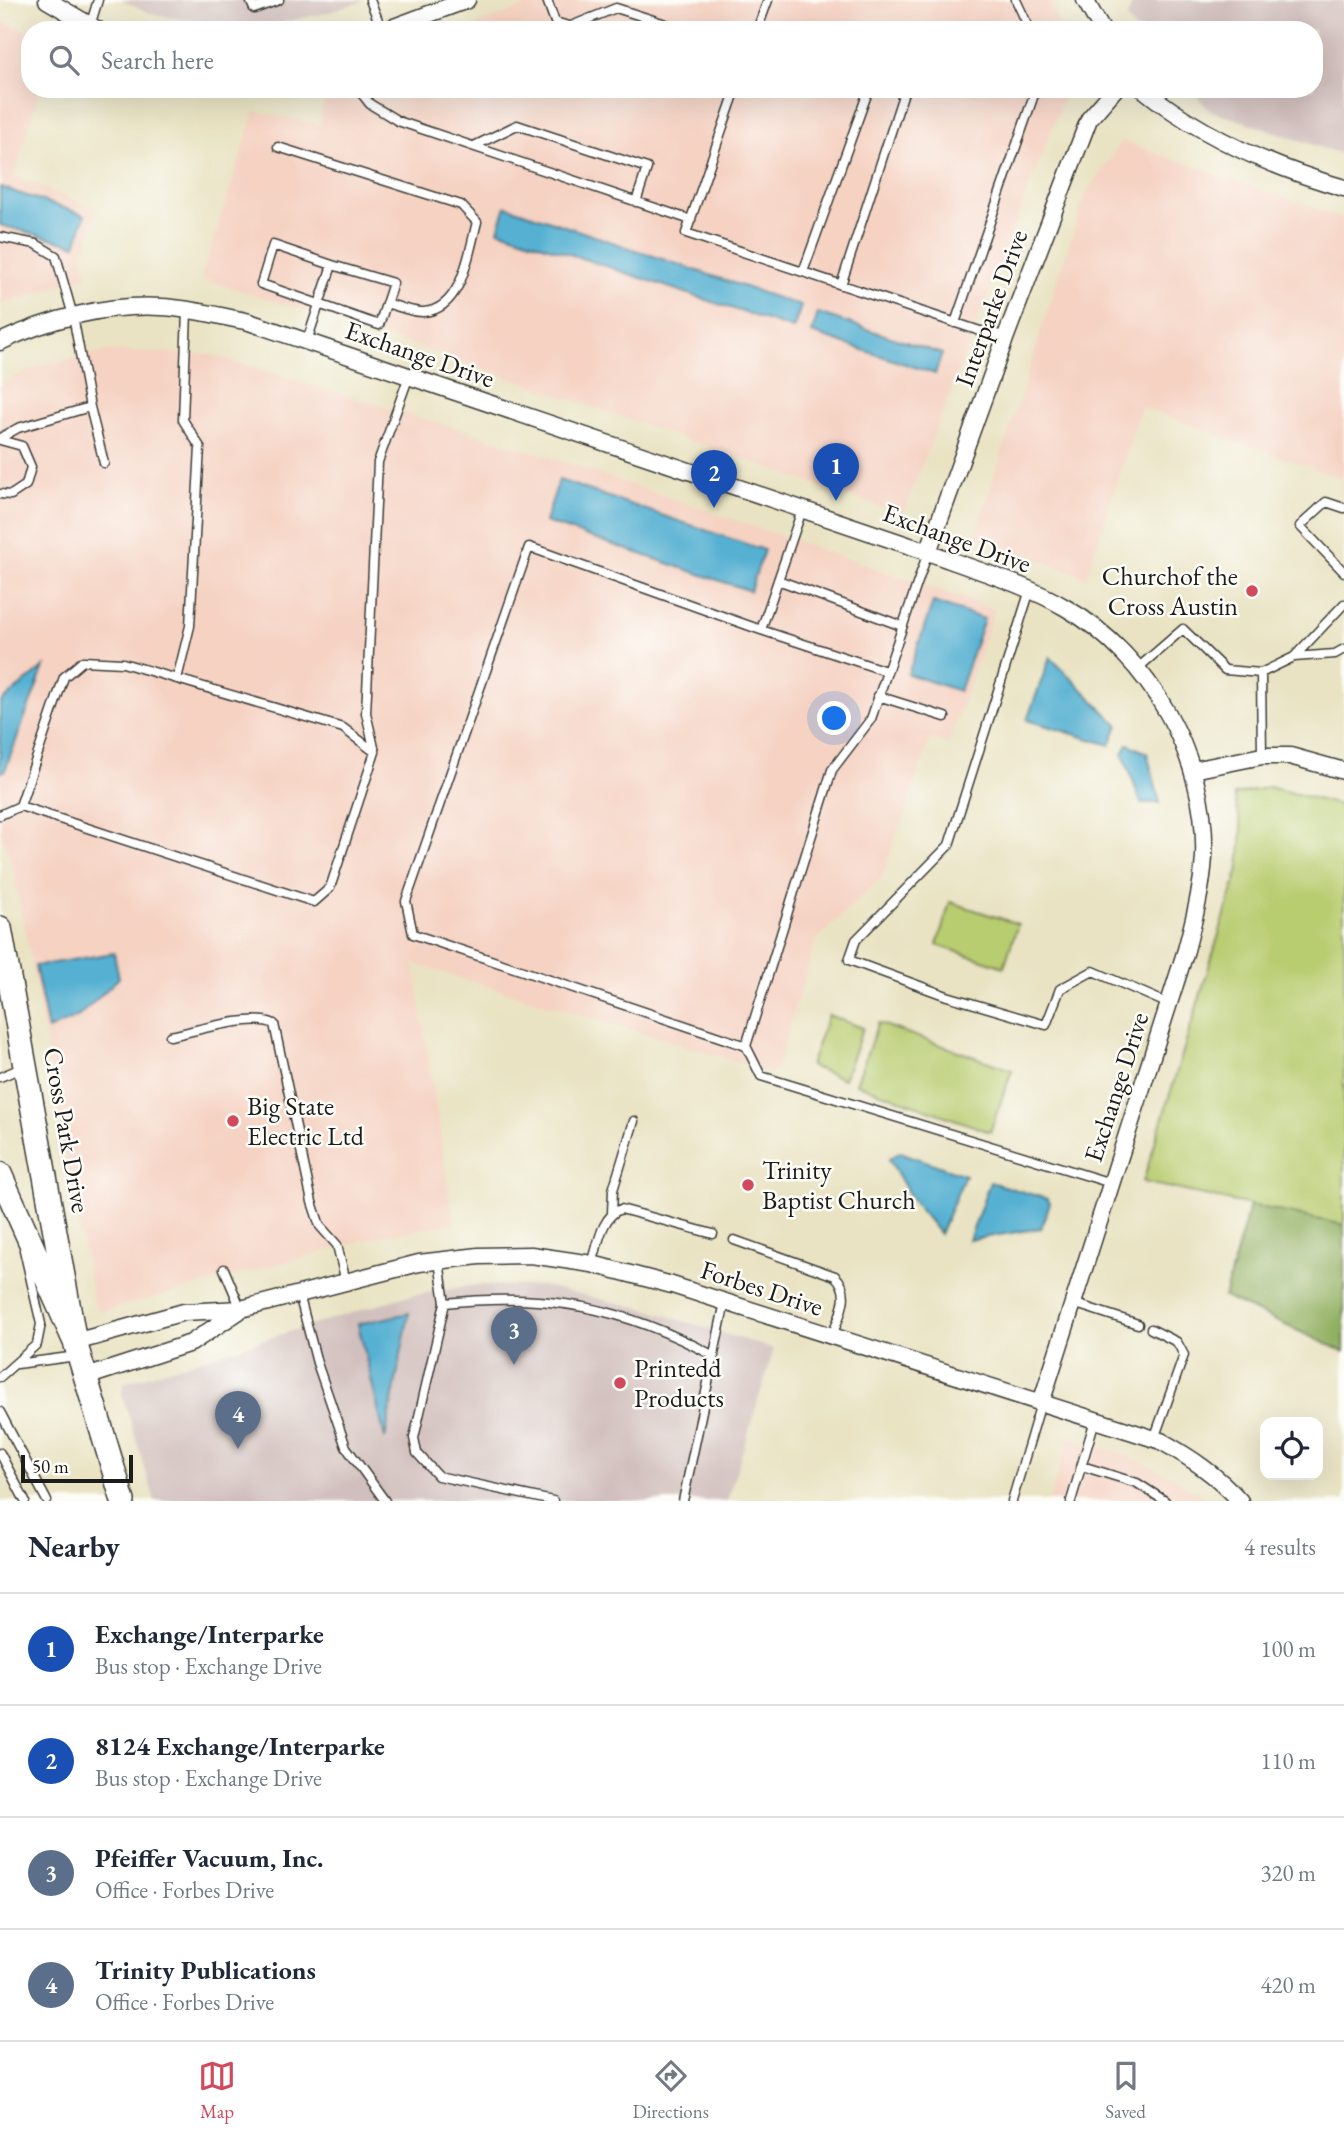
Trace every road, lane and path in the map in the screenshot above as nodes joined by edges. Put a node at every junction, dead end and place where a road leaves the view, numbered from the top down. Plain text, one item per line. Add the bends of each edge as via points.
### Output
1 (47, 0) edge
2 (98, 0) edge
3 (250, 0) edge
4 (279, 0) edge
5 (370, 0) edge
6 (467, 0) edge
7 (547, 0) edge
8 (768, 0) edge
9 (1016, 0) edge
10 (1085, 0) edge
11 (82, 21) edge
12 (95, 21) edge
13 (380, 21) edge
14 (409, 21) edge
15 (555, 21) edge
16 (584, 21) edge
17 (656, 21) edge
18 (760, 21) edge
19 (1026, 21) edge
20 (1096, 21) edge
21 (365, 98) edge
22 (733, 98) edge
23 (866, 98) edge
24 (902, 98) edge
25 (1033, 98) edge
26 (1107, 98) edge
27 (1154, 98) edge
28 (474, 146) junction
29 (278, 147) dead end
30 (1344, 188) edge
31 (636, 202) junction
32 (691, 220) junction
33 (0, 237) edge
34 (332, 265) junction
35 (803, 272) junction
36 (841, 285) junction
37 (386, 303) junction
38 (319, 306) junction
39 (187, 311) junction
40 (73, 316) junction
41 (955, 323) junction
42 (1006, 336) junction
43 (307, 341) junction
44 (0, 342) edge
45 (409, 376) junction
46 (90, 407) junction
47 (0, 439) edge
48 (104, 463) dead end
49 (0, 494) edge
50 (1344, 508) edge
51 (802, 510) junction
52 (928, 552) junction
53 (1344, 572) edge
54 (778, 580) junction
55 (1030, 590) junction
56 (1344, 604) edge
57 (902, 626) junction
58 (761, 630) junction
59 (1344, 649) edge
60 (1294, 657) junction
61 (1138, 668) junction
62 (886, 671) junction
63 (1261, 673) junction
64 (177, 679) junction
65 (878, 696) junction
66 (945, 717) dead end
67 (375, 752) junction
68 (1262, 756) junction
69 (1193, 770) junction
70 (1344, 771) edge
71 (20, 806) junction
72 (0, 815) edge
73 (0, 928) edge
74 (1169, 1004) junction
75 (170, 1035) dead end
76 (746, 1046) junction
77 (27, 1066) junction
78 (0, 1077) edge
79 (634, 1121) dead end
80 (0, 1174) edge
81 (1111, 1183) junction
82 (14, 1210) junction
83 (612, 1213) junction
84 (713, 1234) dead end
85 (734, 1240) dead end
86 (439, 1261) junction
87 (592, 1264) junction
88 (224, 1269) dead end
89 (346, 1282) junction
90 (299, 1294) junction
91 (725, 1302) junction
92 (445, 1303) junction
93 (1073, 1303) junction
94 (241, 1309) junction
95 (1138, 1324) dead end
96 (1150, 1329) dead end
97 (832, 1336) junction
98 (714, 1356) junction
99 (80, 1358) junction
100 (15, 1364) junction
101 (0, 1377) edge
102 (1041, 1403) junction
103 (0, 1412) edge
104 (1095, 1420) junction
105 (1154, 1439) junction
106 (0, 1453) edge
107 (1082, 1466) junction
108 (25, 1501) edge
109 (47, 1501) edge
110 (123, 1501) edge
111 (385, 1501) edge
112 (553, 1501) edge
113 (682, 1501) edge
114 (1012, 1501) edge
115 (1071, 1501) edge
116 (1165, 1501) edge
117 (1240, 1501) edge

1 - 11 street
2 - 12 lane
3 - 4 lane via 254,9
5 - 13 lane
6 - 14 street
7 - 15 lane
8 - 18 lane
9 - 19 lane
10 - 20 street
16 - 17 lane via 616,8
21 - 28 lane via 397,121
22 - 32 lane
23 - 35 lane
24 - 36 lane
25 - 41 lane
26 - 42 street, Interparke Drive via 1089,118
27 - 30 street via 1229,146
28 - 31 lane
28 - 31 lane via 517,125 648,168
29 - 37 lane via 461,205 477,222 459,283 445,305 424,313
31 - 32 lane
32 - 35 lane via 686,233
33 - 40 lane via 36,244 57,256
34 - 37 lane via 393,283
34 - 38 lane
34 - 38 lane via 273,245 261,284
35 - 36 lane
36 - 41 lane
37 - 38 lane via 379,325
38 - 43 lane
39 - 40 street, Exchange Drive via 161,307
39 - 43 street, Exchange Drive via 246,321
39 - 64 lane via 183,420 200,447 190,626
40 - 44 street, Exchange Drive
40 - 46 lane
41 - 42 lane
42 - 52 street, Interparke Drive
43 - 45 street, Exchange Drive
45 - 51 street, Exchange Drive
45 - 67 lane via 378,462 366,713
46 - 47 lane via 18,428
46 - 48 lane
47 - 49 lane via 22,446 31,467 26,485 11,495
50 - 53 lane via 1326,502 1300,527
51 - 52 street, Exchange Drive
51 - 54 lane
52 - 55 street, Exchange Drive
52 - 57 lane
54 - 57 lane
54 - 58 lane
55 - 61 street, Exchange Drive via 1067,608
55 - 74 lane via 949,845 856,940 849,960 1045,1025 1060,989 1093,971
56 - 60 lane
57 - 62 lane
58 - 62 lane
58 - 76 lane via 530,547 406,901 413,933
59 - 60 lane via 1335,654
60 - 63 lane
61 - 63 lane via 1183,629 1225,670
61 - 69 street, Exchange Drive via 1157,694
62 - 65 lane
63 - 68 lane
64 - 67 lane via 343,728
64 - 71 lane via 123,663 83,662 64,677
65 - 66 lane
65 - 76 lane via 871,719 832,770
67 - 71 lane via 331,888 314,902
68 - 69 street
68 - 70 street via 1290,756
69 - 74 street, Exchange Drive via 1204,854 1201,886
71 - 72 lane
73 - 77 street, Cross Park Drive
74 - 81 street, Exchange Drive
75 - 89 lane via 253,1020 274,1024 312,1202 320,1226 337,1245
76 - 81 lane via 761,1076
77 - 78 lane
77 - 99 street, Cross Park Drive
79 - 83 lane via 613,1190
80 - 82 street, Cross Park Drive
81 - 93 street, Exchange Drive
82 - 99 street, Cross Park Drive
82 - 100 lane via 41,1324 37,1343
83 - 84 lane via 628,1210
83 - 87 lane
85 - 97 lane via 835,1276 845,1295
86 - 87 street, Forbes Drive via 531,1255
86 - 89 street, Forbes Drive
86 - 92 lane
87 - 91 street, Forbes Drive
88 - 94 lane
89 - 90 street, Forbes Drive
90 - 94 street, Forbes Drive
90 - 111 lane via 346,1447
91 - 97 street, Forbes Drive
91 - 98 lane
92 - 98 lane via 536,1298 574,1304 654,1326
92 - 112 lane via 414,1438 417,1454 438,1476
93 - 95 lane
93 - 102 street, Exchange Drive
94 - 99 street, Forbes Drive via 184,1312
94 - 99 street, Forbes Drive via 191,1343
96 - 105 lane via 1177,1342 1184,1355
97 - 102 street, Forbes Drive
98 - 113 lane
99 - 100 lane
99 - 110 street, Cross Park Drive
100 - 101 lane
102 - 104 street, Forbes Drive
102 - 114 lane
103 - 109 lane
104 - 105 street, Forbes Drive
104 - 107 lane
105 - 117 street, Forbes Drive via 1192,1459
106 - 108 lane
107 - 115 lane
107 - 116 lane via 1137,1483

